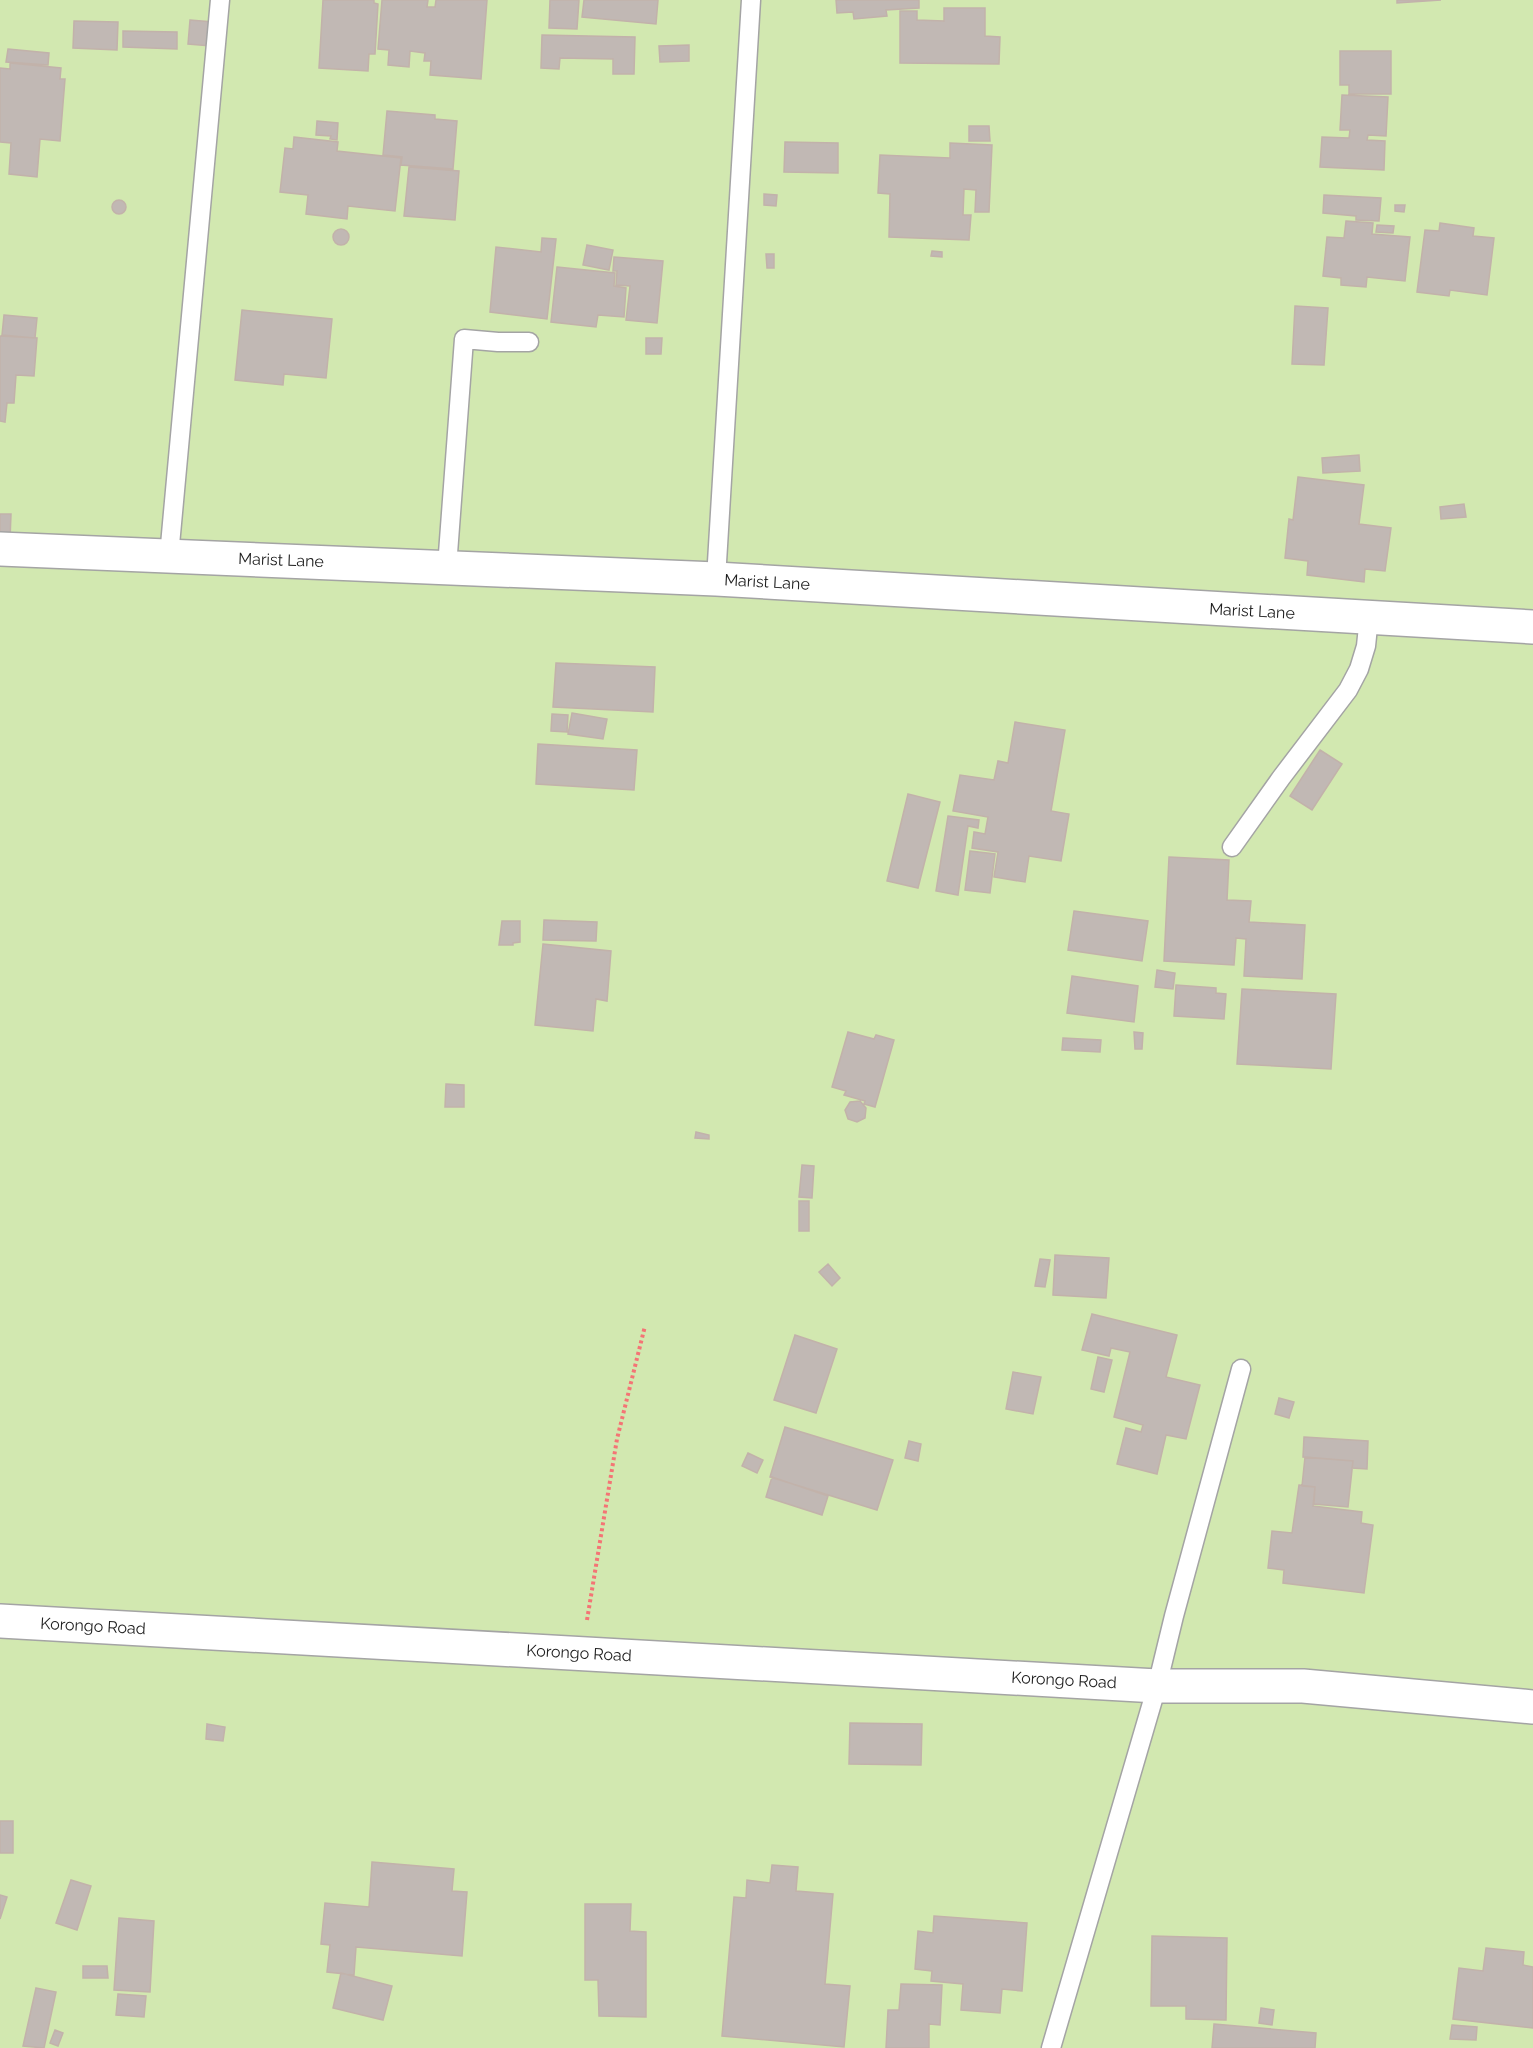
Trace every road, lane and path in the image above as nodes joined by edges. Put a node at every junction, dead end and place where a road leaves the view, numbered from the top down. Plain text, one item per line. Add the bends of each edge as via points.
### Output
1 (220, 0) edge
2 (751, 0) edge
3 (529, 342) dead end
4 (0, 549) edge
5 (169, 556) junction
6 (447, 567) junction
7 (716, 579) junction
8 (1369, 617) junction
9 (1533, 627) edge
10 (1232, 847) dead end
11 (645, 1326) dead end
12 (1241, 1369) dead end
13 (0, 1621) edge
14 (582, 1653) junction
15 (1157, 1686) junction
16 (1533, 1707) edge
17 (1051, 2048) edge

1 - 5 lane
2 - 7 lane
3 - 6 lane via 464,339
4 - 5 street, Marist Lane
5 - 6 street, Marist Lane
6 - 7 street, Marist Lane
7 - 8 street, Marist Lane
8 - 9 street, Marist Lane
8 - 10 lane via 1366,646 1348,690
11 - 14 path via 617,1439
12 - 15 lane
13 - 14 street, Korongo Road
14 - 15 street, Korongo Road
15 - 16 street, Korongo Road via 1303,1686
15 - 17 lane

